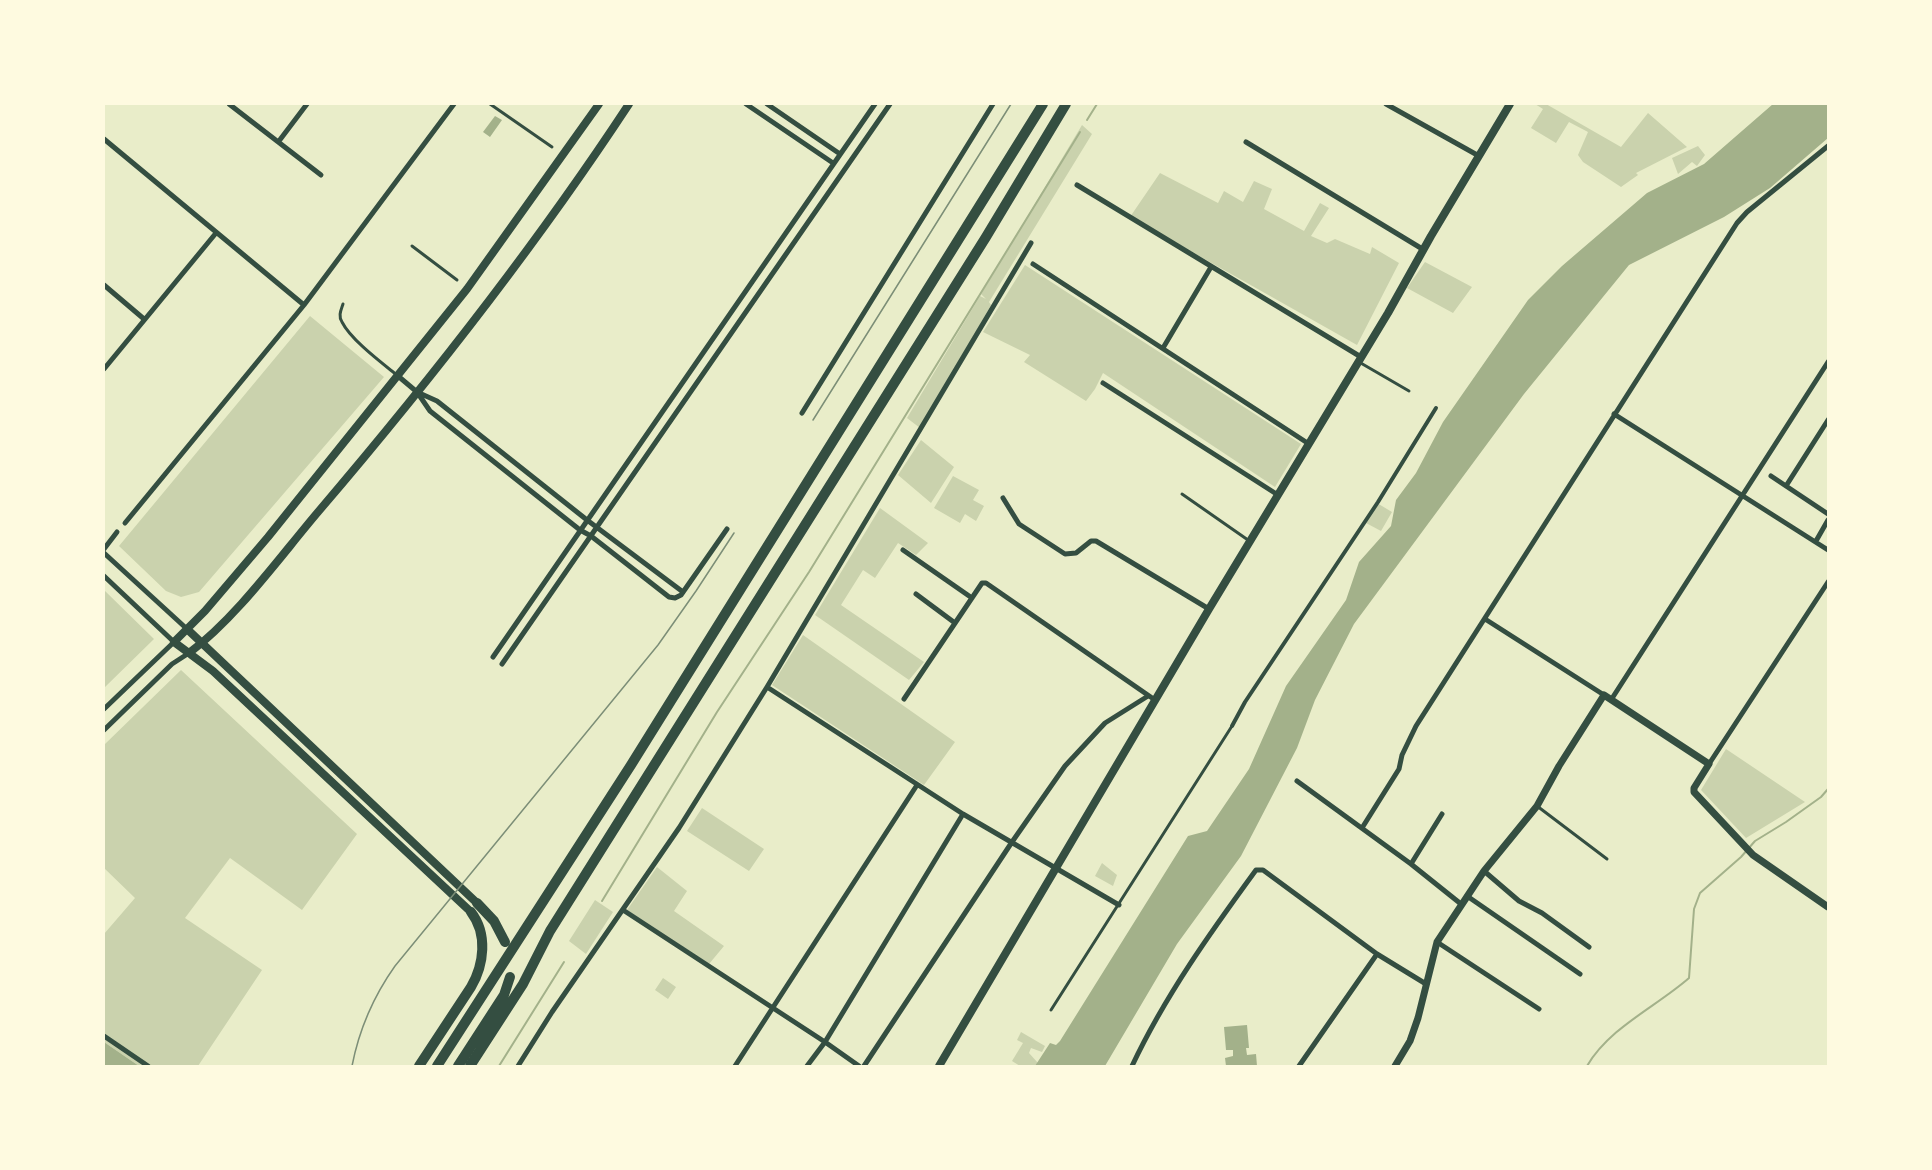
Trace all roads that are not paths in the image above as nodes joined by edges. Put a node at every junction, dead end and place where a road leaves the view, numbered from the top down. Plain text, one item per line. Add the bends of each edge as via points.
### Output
1 (229, 104) edge
2 (307, 104) edge
3 (454, 104) edge
4 (490, 104) edge
5 (599, 104) edge
6 (629, 104) edge
7 (746, 104) edge
8 (767, 104) edge
9 (875, 104) edge
10 (890, 104) edge
11 (993, 104) edge
12 (1044, 104) edge
13 (1066, 104) edge
14 (1386, 104) edge
15 (1510, 104) edge
16 (104, 139) edge
17 (279, 141) junction
18 (1246, 142) dead end
19 (1828, 146) edge
20 (552, 147) dead end
21 (840, 154) junction
22 (1479, 156) junction
23 (833, 163) junction
24 (321, 175) dead end
25 (1077, 185) dead end
26 (216, 233) junction
27 (1031, 243) dead end
28 (412, 246) dead end
29 (1424, 250) junction
30 (1033, 264) dead end
31 (1211, 267) junction
32 (457, 280) dead end
33 (104, 285) edge
34 (343, 304) dead end
35 (304, 305) junction
36 (144, 319) junction
37 (710, 340) junction
38 (721, 348) junction
39 (1163, 348) junction
40 (1360, 359) junction
41 (1828, 362) edge
42 (104, 369) edge
43 (398, 376) junction
44 (1103, 383) dead end
45 (1409, 391) dead end
46 (417, 392) junction
47 (1436, 408) dead end
48 (802, 413) dead end
49 (1614, 414) junction
50 (1828, 420) edge
51 (653, 424) junction
52 (663, 431) junction
53 (642, 440) junction
54 (1309, 444) junction
55 (651, 448) junction
56 (1771, 477) dead end
57 (1786, 486) junction
58 (1182, 494) dead end
59 (1278, 495) junction
60 (1743, 495) junction
61 (1003, 498) dead end
62 (1828, 513) edge
63 (587, 520) junction
64 (1828, 520) edge
65 (125, 523) dead end
66 (597, 526) junction
67 (728, 529) dead end
68 (580, 530) junction
69 (117, 532) dead end
70 (591, 536) junction
71 (1250, 541) junction
72 (1816, 541) junction
73 (903, 550) dead end
74 (1828, 550) edge
75 (104, 551) edge
76 (104, 576) edge
77 (1828, 582) edge
78 (683, 592) junction
79 (916, 594) dead end
80 (972, 598) junction
81 (1209, 609) junction
82 (1485, 619) junction
83 (955, 623) junction
84 (187, 629) junction
85 (174, 642) junction
86 (201, 643) junction
87 (189, 652) junction
88 (493, 657) dead end
89 (502, 664) dead end
90 (767, 687) junction
91 (1604, 696) junction
92 (1152, 698) junction
93 (904, 699) dead end
94 (1611, 700) junction
95 (104, 709) edge
96 (1232, 726) joint
97 (104, 730) edge
98 (1709, 764) junction
99 (1297, 781) dead end
100 (917, 785) junction
101 (1537, 806) junction
102 (963, 814) junction
103 (1443, 814) dead end
104 (1362, 828) junction
105 (1012, 842) junction
106 (1607, 859) dead end
107 (1411, 864) junction
108 (1056, 868) junction
109 (1484, 871) junction
110 (1467, 896) junction
111 (1461, 904) junction
112 (1119, 905) junction
113 (474, 907) junction
114 (1828, 907) edge
115 (623, 910) junction
116 (1437, 942) junction
117 (510, 946) junction
118 (1589, 947) dead end
119 (1377, 954) junction
120 (1580, 974) dead end
121 (510, 977) dead end
122 (1426, 984) junction
123 (774, 1008) junction
124 (1539, 1009) dead end
125 (1051, 1010) dead end
126 (104, 1036) edge
127 (825, 1042) junction
128 (148, 1066) edge
129 (419, 1066) edge
130 (437, 1066) edge
131 (458, 1066) edge
132 (470, 1066) edge
133 (518, 1066) edge
134 (735, 1066) edge
135 (807, 1066) edge
136 (859, 1066) edge
137 (864, 1066) edge
138 (939, 1066) edge
139 (1132, 1066) edge
140 (1299, 1066) edge
141 (1395, 1066) edge

1 - 17 street
2 - 17 street
3 - 35 street
4 - 20 lane
5 - 43 main road via 467,289
6 - 46 main road via 550,221
7 - 23 street
8 - 21 street
9 - 21 street
10 - 38 street
11 - 48 street
12 - 117 highway
13 - 132 highway
14 - 22 street
15 - 22 main road
16 - 26 street
17 - 24 street
18 - 29 street
19 - 49 street via 1737,223
21 - 23 street
22 - 29 main road
23 - 37 street
25 - 31 street
26 - 35 street
26 - 36 street
27 - 90 street
28 - 32 lane
29 - 40 main road
30 - 39 street
31 - 39 street
31 - 40 street
33 - 36 street
34 - 43 lane via 341,321
35 - 65 street
36 - 42 street
37 - 38 street
37 - 51 street
38 - 52 street
39 - 54 street
40 - 45 lane
40 - 54 main road
41 - 60 street
43 - 46 street
43 - 84 main road
44 - 59 street
46 - 63 street via 437,401
46 - 68 street via 430,411
46 - 86 main road via 221,626
47 - 96 street
49 - 60 street
49 - 82 street
50 - 57 street
51 - 52 street
51 - 53 street
52 - 55 street
53 - 55 lane
53 - 63 street
54 - 59 main road
55 - 66 street
56 - 57 street
57 - 62 street
58 - 71 lane
59 - 71 main road
60 - 72 street
60 - 94 street
61 - 81 street via 1019,524 1065,554 1076,553 1090,541 1096,541
63 - 66 street
63 - 68 street
64 - 72 street
66 - 70 street
66 - 78 street
67 - 78 street
68 - 70 street
68 - 88 street
69 - 75 street
70 - 78 street via 666,595 675,598
70 - 89 street
71 - 81 main road
72 - 74 street
73 - 80 street
75 - 84 street
76 - 85 street
77 - 98 street
79 - 83 street
80 - 83 street
80 - 92 street via 986,583
81 - 92 main road
82 - 91 street
82 - 104 street via 1416,726 1399,769
83 - 93 street
84 - 85 main road
84 - 86 main road
85 - 87 main road
85 - 95 street
86 - 87 main road
86 - 113 main road
87 - 97 street
87 - 113 main road
90 - 100 street
90 - 115 street
91 - 94 street
91 - 101 street
92 - 105 street via 1105,723 1065,766
92 - 108 main road
94 - 98 street
96 - 112 lane
98 - 114 street via 1694,792 1753,855
99 - 104 street
100 - 102 street
100 - 123 street
101 - 106 lane
101 - 109 street
102 - 105 street
102 - 127 street
103 - 107 street
104 - 107 street
105 - 108 street
105 - 137 street
107 - 111 street
108 - 112 street
108 - 138 main road
109 - 110 street
109 - 118 street via 1519,901
110 - 111 street
110 - 120 street
111 - 116 street
112 - 125 lane
113 - 117 highway via 494,921
113 - 129 highway via 482,940 478,973
115 - 123 street
115 - 133 street
116 - 122 street
116 - 124 street
117 - 130 highway via 503,967
119 - 122 street
119 - 139 street via 1263,870 1256,870 1162,1008
119 - 140 street
121 - 131 highway via 500,1001
122 - 141 street via 1416,1026
123 - 127 street
123 - 134 street
126 - 128 street
127 - 135 street
127 - 136 street

